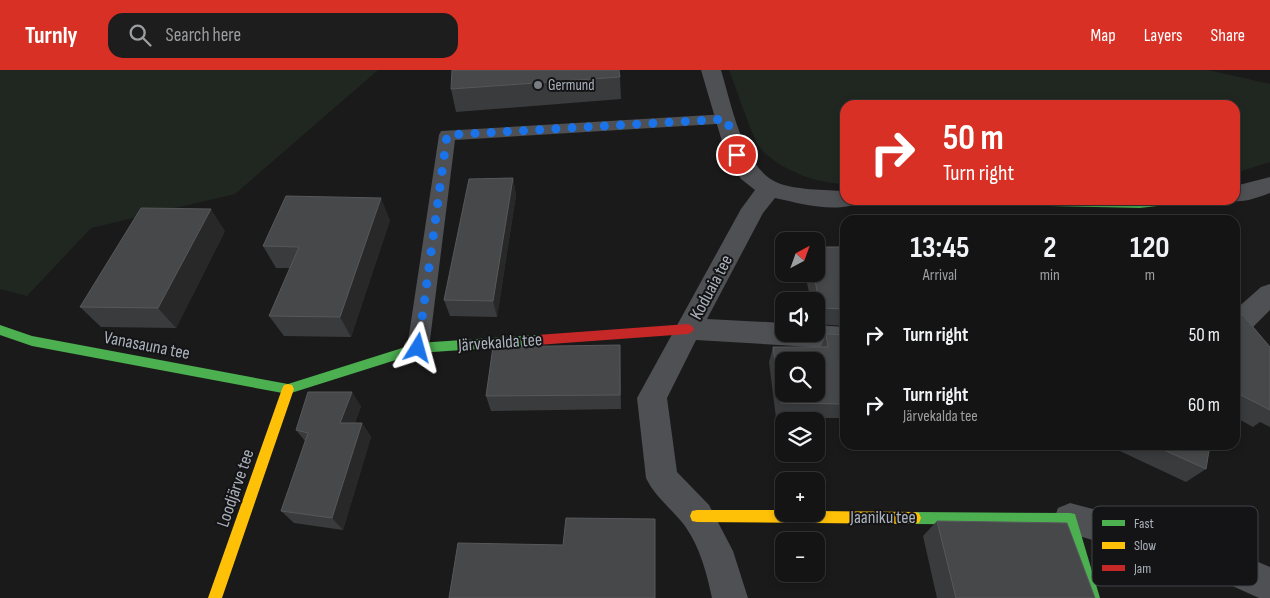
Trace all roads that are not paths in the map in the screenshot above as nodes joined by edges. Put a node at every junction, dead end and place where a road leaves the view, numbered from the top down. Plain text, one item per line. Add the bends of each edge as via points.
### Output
1 (711, 70) edge
2 (727, 119) junction
3 (769, 189) junction
4 (1251, 190) edge
5 (840, 198) edge
6 (1270, 208) edge
7 (1270, 294) edge
8 (1240, 322) edge
9 (688, 328) junction
10 (0, 330) edge
11 (840, 338) edge
12 (418, 348) junction
13 (288, 389) junction
14 (697, 516) junction
15 (1070, 519) junction
16 (1092, 525) edge
17 (1258, 580) edge
18 (1270, 585) edge
19 (215, 598) edge
20 (730, 598) edge
21 (1093, 598) edge

1 - 2 street
2 - 3 street via 737,155 749,174
2 - 12 lane via 447,135
3 - 5 street via 814,198
3 - 9 street, Koduaia tee via 753,209
4 - 6 street
7 - 8 street
9 - 11 street, Koduaia tee
9 - 12 street, Järvekalda tee
9 - 14 street via 652,398 662,478
10 - 13 street, Vanasauna tee via 32,341
12 - 13 street, Järvekalda tee
13 - 19 street, Loodjärve tee
14 - 15 street, Jaaniku tee
14 - 20 street via 721,562
15 - 16 street, Jaaniku tee
15 - 21 street
17 - 18 street, Jaaniku tee

